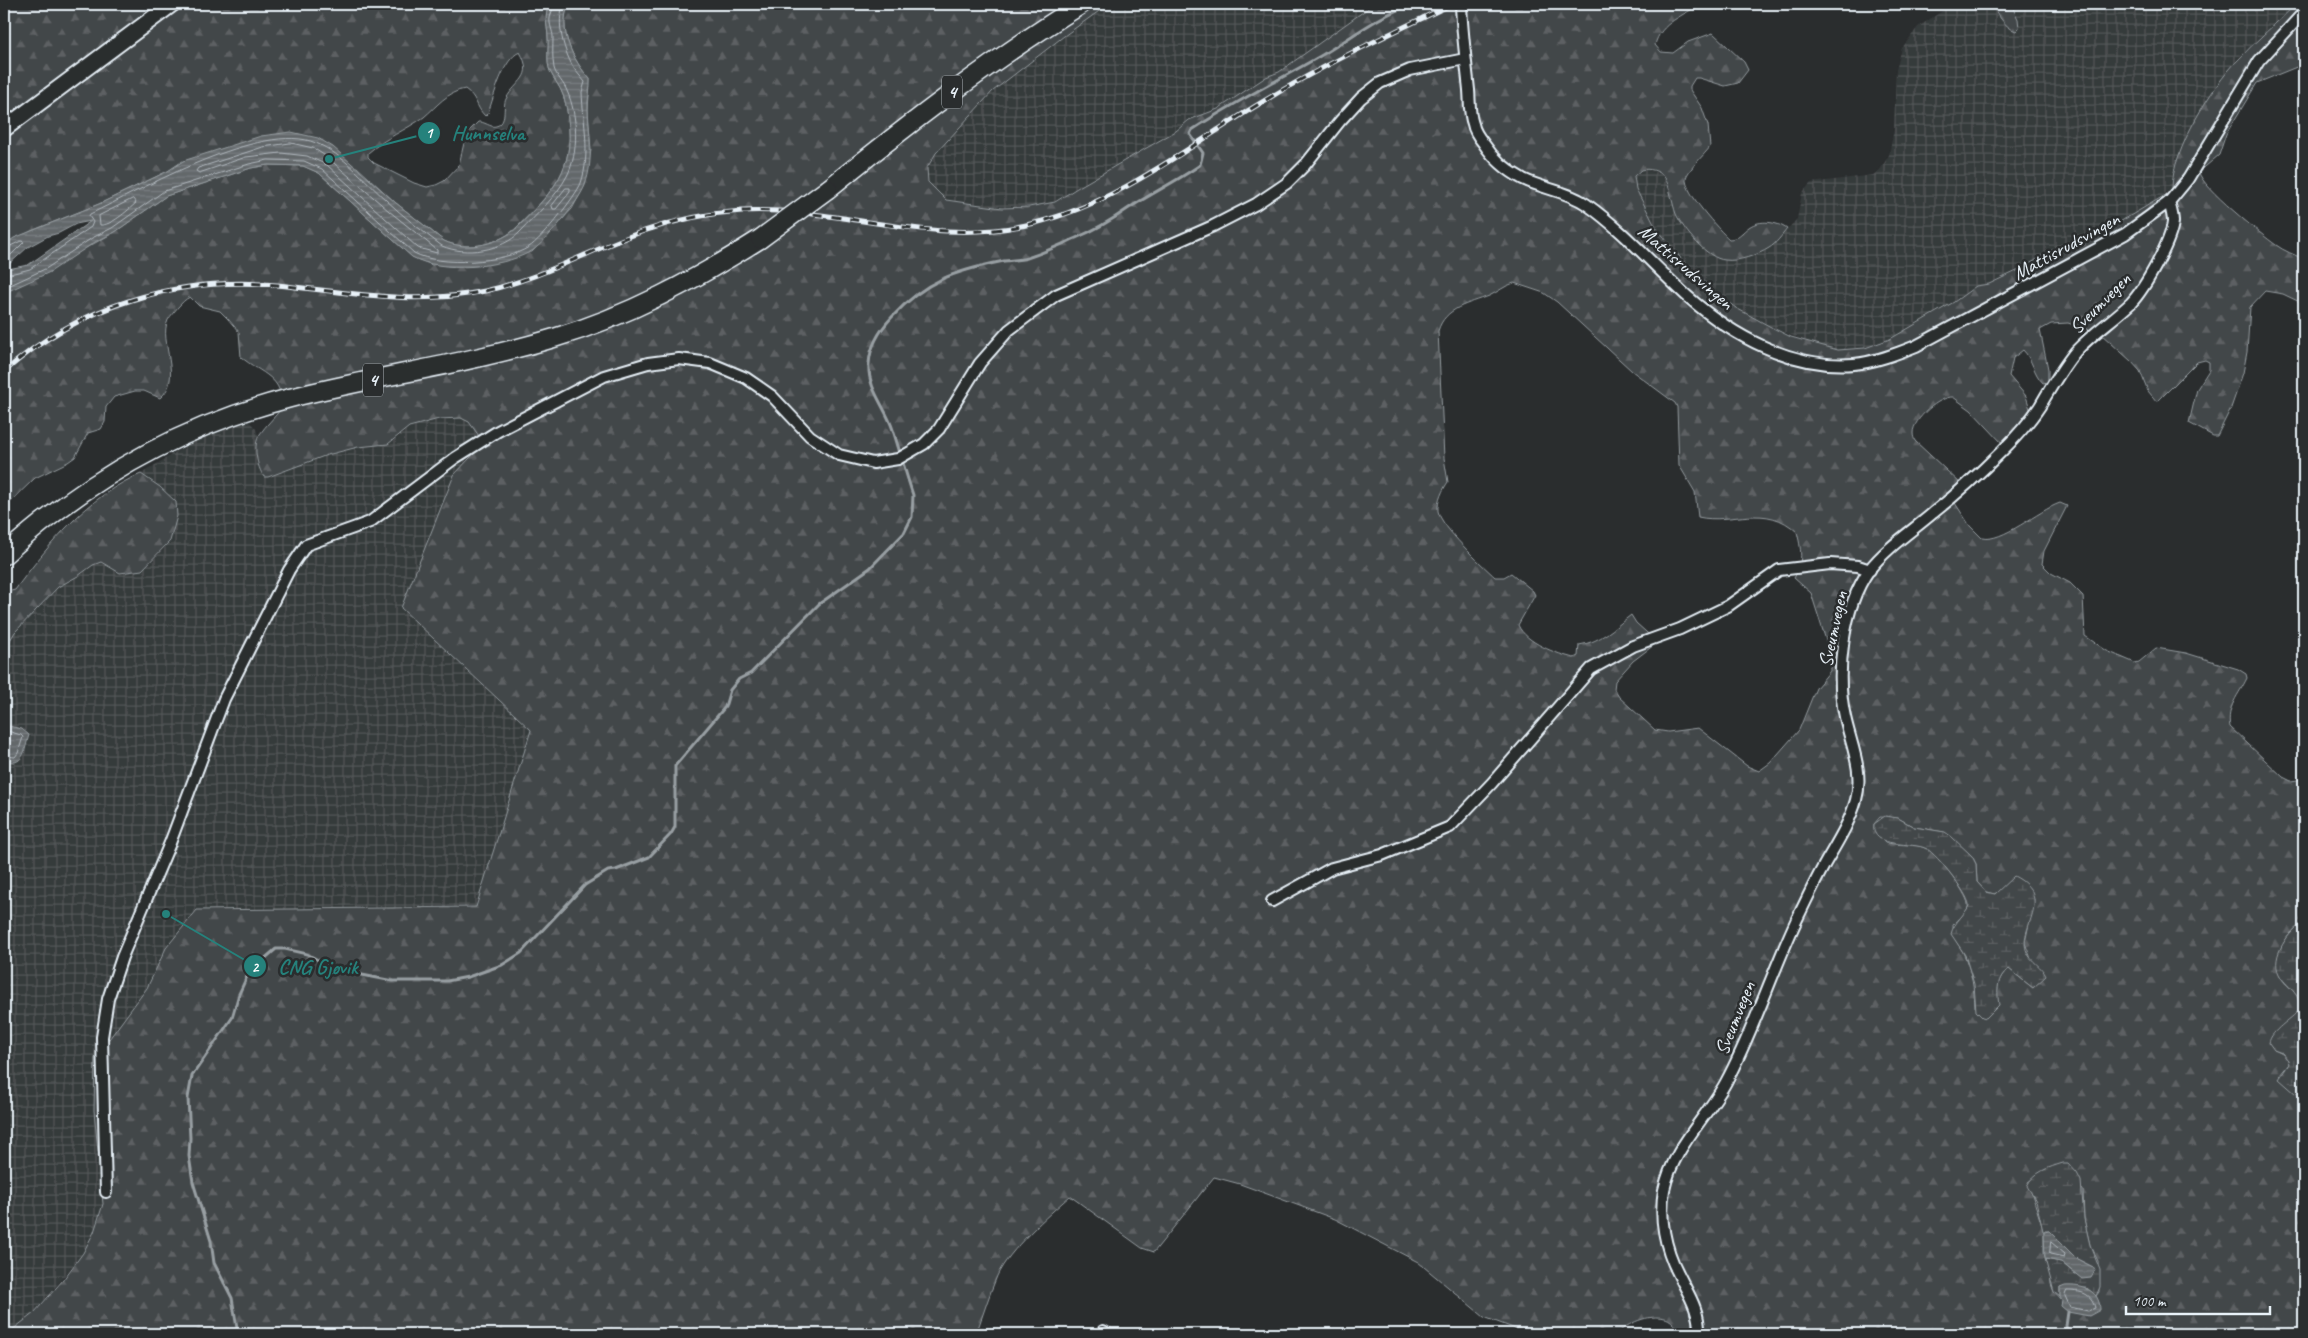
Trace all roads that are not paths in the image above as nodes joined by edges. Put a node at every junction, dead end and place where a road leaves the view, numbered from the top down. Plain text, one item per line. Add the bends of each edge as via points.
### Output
1 (172, 4) edge
2 (1064, 4) edge
3 (1082, 4) edge
4 (1461, 4) edge
5 (2304, 12) edge
6 (1465, 59) junction
7 (4, 129) edge
8 (821, 188) junction
9 (2169, 202) junction
10 (754, 237) junction
11 (4, 541) edge
12 (4, 555) edge
13 (1870, 570) junction
14 (1272, 901) dead end
15 (106, 1192) dead end
16 (1699, 1334) edge

1 - 7 main road
2 - 8 highway, 4 via 979,60
3 - 8 highway, 4 via 1011,49
4 - 6 street, Mattisrudsvingen
5 - 9 street via 2259,61 2188,179
6 - 9 street, Mattisrudsvingen via 1473,124 1484,145 1502,164 1523,179 1584,203 1607,220 1715,319 1759,345 1797,359 1856,364 1916,346 2125,234
6 - 15 street via 1410,70 1380,83 1361,98 1287,183 1212,226 1056,295 1009,330 980,363 939,429 924,444 898,459 873,463 840,455 810,436 772,396 746,378 710,363 679,359 648,363 604,376 498,432 455,458 370,522 306,545 289,570 224,699 170,844 149,888 112,984 102,1037
8 - 10 highway, 4
9 - 13 street, Sveumvegen via 2172,226 2152,273 2138,294 2076,352 2034,414 2005,448
10 - 11 highway, 4 via 642,295 551,330 296,386 187,422 98,469 43,507
10 - 12 highway, 4 via 697,278 658,298 555,338 288,399 214,422 103,477 49,515
13 - 14 street via 1830,564 1779,570 1728,606 1680,629 1632,646 1591,669 1450,827 1382,855 1332,868
13 - 16 street, Sveumvegen via 1854,599 1841,666 1845,716 1859,771 1856,801 1775,967 1739,1056 1719,1095 1685,1140 1665,1187 1662,1217 1665,1237 1672,1260 1696,1308

